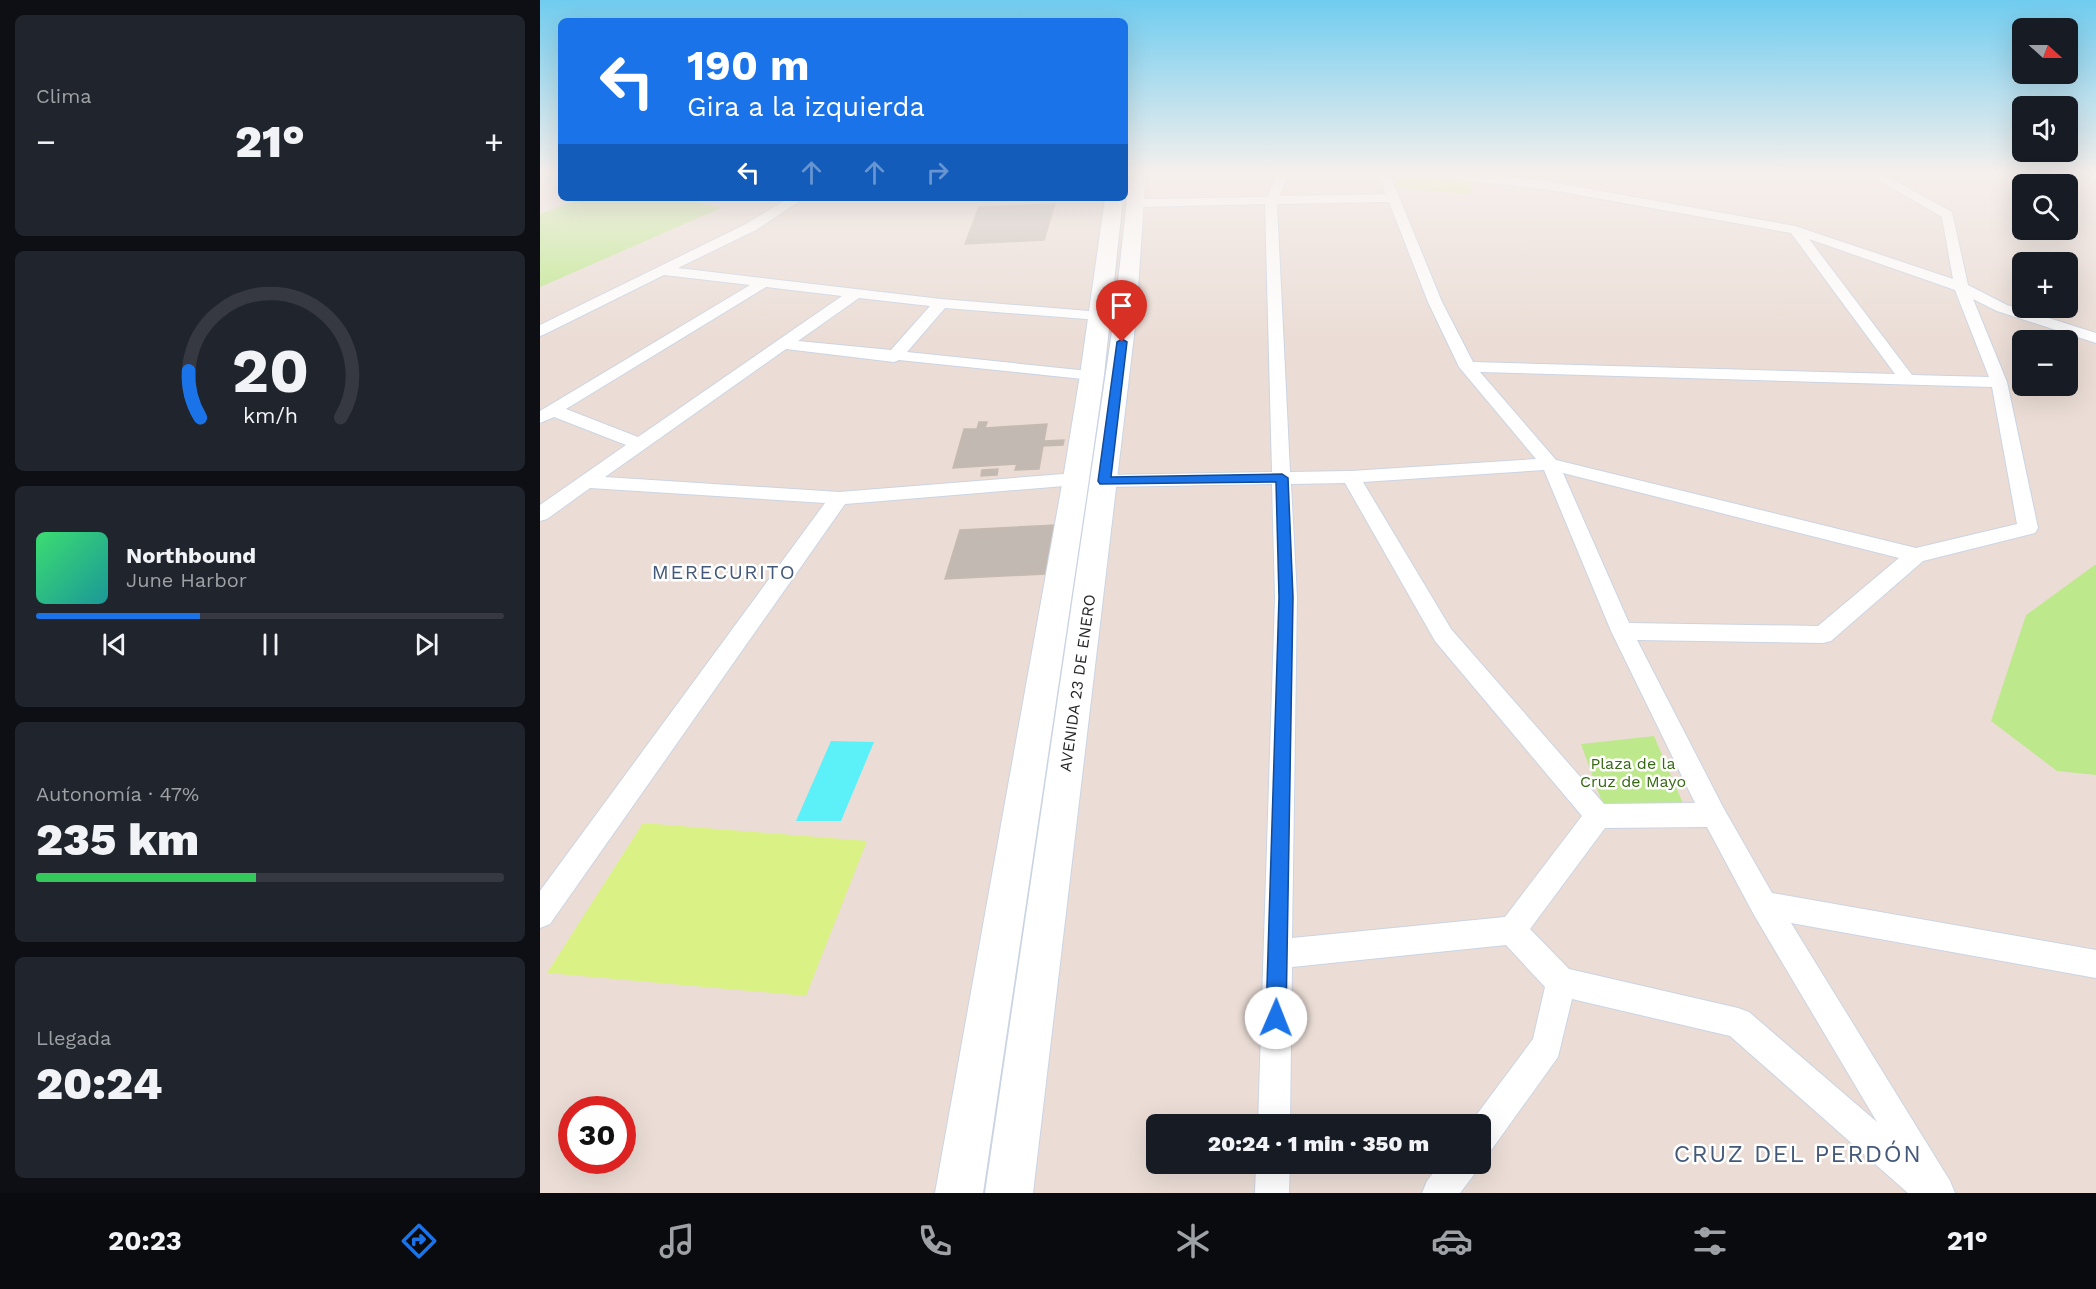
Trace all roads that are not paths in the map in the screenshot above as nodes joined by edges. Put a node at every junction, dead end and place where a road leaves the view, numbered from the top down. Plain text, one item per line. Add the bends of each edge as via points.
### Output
1 (745, 228) edge
2 (1124, 228) edge
3 (1272, 228) edge
4 (1404, 228) edge
5 (1782, 228) edge
6 (1950, 228) edge
7 (1795, 230) junction
8 (664, 271) junction
9 (763, 283) junction
10 (1961, 287) junction
11 (856, 293) junction
12 (941, 303) junction
13 (1112, 318) junction
14 (2072, 330) edge
15 (540, 331) edge
16 (2078, 331) edge
17 (2078, 332) edge
18 (2096, 333) edge
19 (2096, 338) edge
20 (783, 344) junction
21 (894, 357) junction
22 (1467, 367) junction
23 (1092, 375) junction
24 (1907, 379) junction
25 (1999, 382) junction
26 (546, 414) edge
27 (639, 444) junction
28 (1550, 464) junction
29 (1351, 477) junction
30 (1282, 478) junction
31 (1090, 480) junction
32 (587, 482) junction
33 (840, 498) junction
34 (540, 514) edge
35 (1916, 555) junction
36 (1622, 631) junction
37 (1714, 815) junction
38 (1598, 816) junction
39 (1764, 905) junction
40 (540, 914) edge
41 (1512, 930) junction
42 (1278, 954) junction
43 (2096, 964) edge
44 (1561, 982) junction
45 (1274, 1114) edge
46 (1491, 1122) edge
47 (1273, 1174) edge
48 (1453, 1174) edge
49 (959, 1193) edge
50 (1009, 1193) edge
51 (1272, 1193) edge
52 (1439, 1193) edge
53 (1936, 1193) edge

1 - 8 street
2 - 13 main road, AVENIDA 23 DE ENERO
3 - 30 street
4 - 22 street
5 - 7 street
6 - 10 street
7 - 10 street
7 - 24 street
8 - 9 street
8 - 15 street
9 - 11 street
9 - 26 street
10 - 14 street via 2002,308
10 - 25 street
11 - 12 street
11 - 20 street
12 - 13 street
12 - 21 street
13 - 23 main road, AVENIDA 23 DE ENERO
13 - 31 main road, AVENIDA 23 DE ENERO
16 - 18 street
17 - 19 street
20 - 21 street
20 - 27 street
21 - 23 street
22 - 24 street
22 - 28 street
23 - 31 main road, AVENIDA 23 DE ENERO
24 - 25 street
25 - 35 street via 2028,528
26 - 27 street
27 - 32 street
28 - 29 street
28 - 35 street
28 - 36 street
29 - 30 street
29 - 38 street via 1443,635
30 - 31 street
30 - 42 street via 1286,597
31 - 33 street
31 - 49 main road, AVENIDA 23 DE ENERO
31 - 50 main road, AVENIDA 23 DE ENERO
32 - 33 street
32 - 34 street
33 - 40 street
35 - 36 street via 1823,635
36 - 37 street
37 - 38 street
37 - 39 street
38 - 41 street
39 - 43 street
39 - 53 street
41 - 42 street
41 - 44 street
42 - 45 street
44 - 46 street via 1548,1046
44 - 53 street via 1738,1023
47 - 51 street
48 - 52 street

